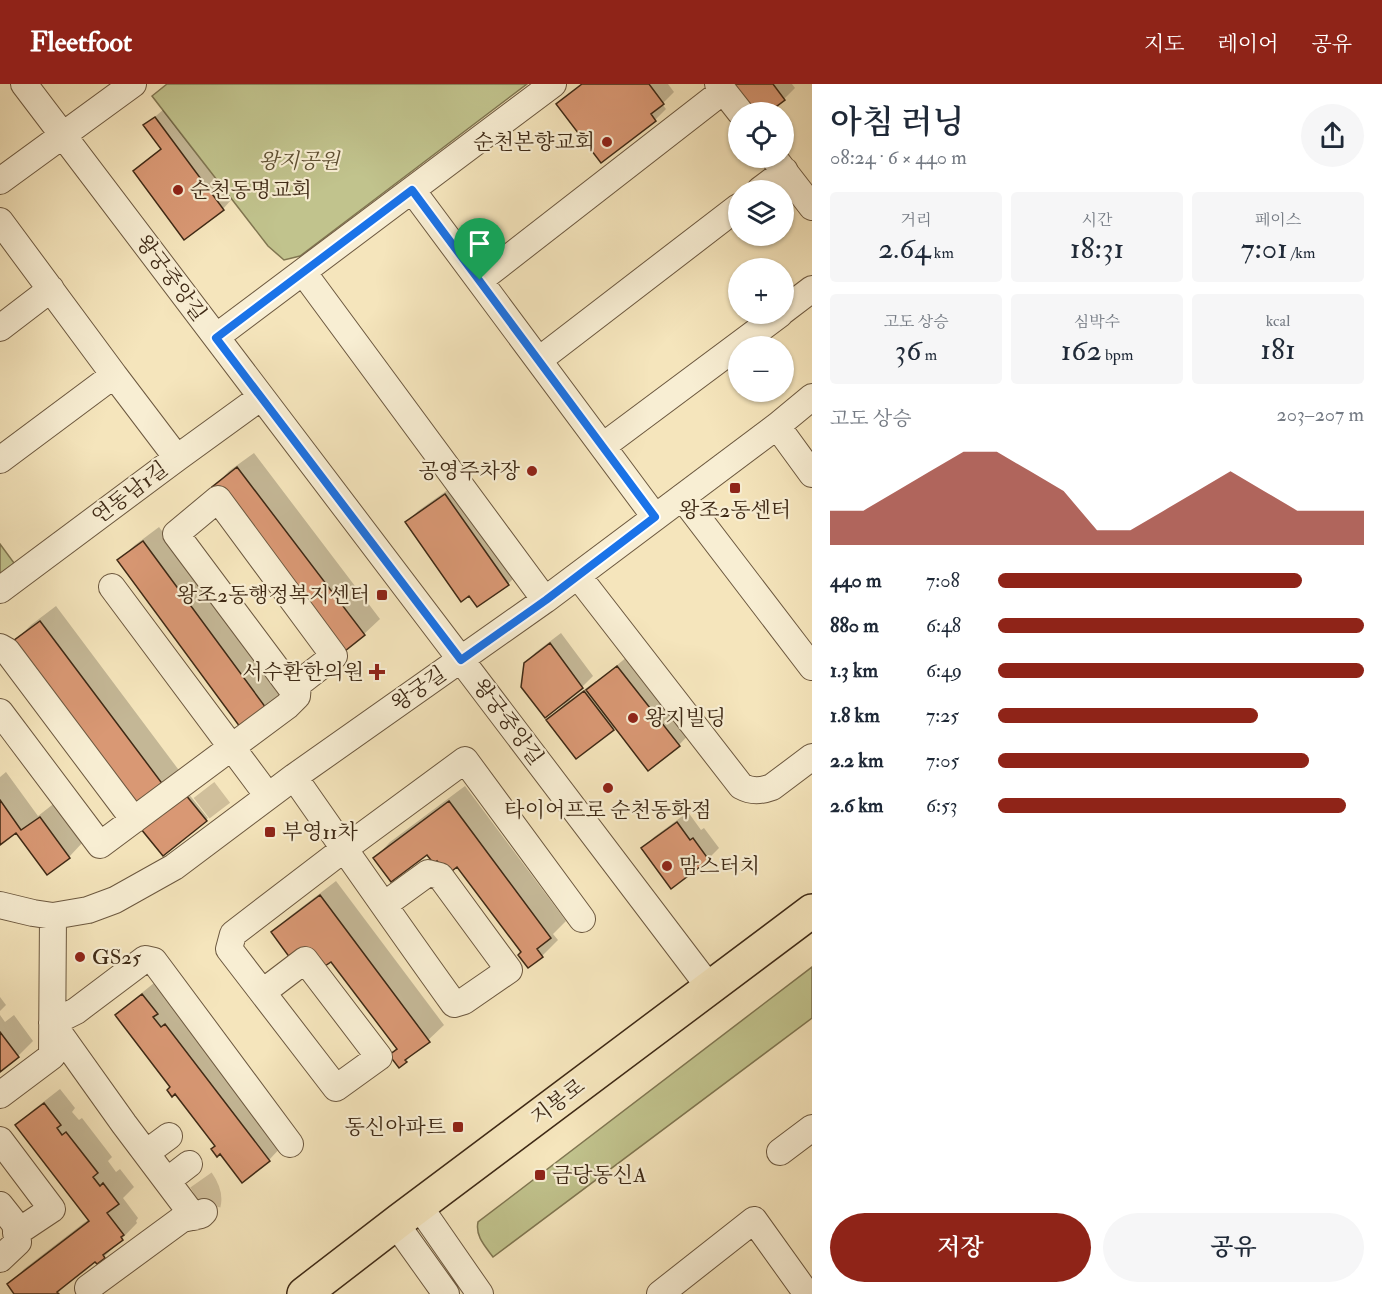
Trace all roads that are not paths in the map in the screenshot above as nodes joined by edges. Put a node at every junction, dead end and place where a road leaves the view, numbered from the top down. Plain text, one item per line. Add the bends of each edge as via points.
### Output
1 (24, 84) edge
2 (133, 84) edge
3 (553, 84) edge
4 (721, 87) edge
5 (732, 102) edge
6 (63, 135) junction
7 (777, 168) edge
8 (783, 168) edge
9 (768, 180) edge
10 (0, 181) edge
11 (412, 190) junction
12 (812, 207) edge
13 (728, 215) edge
14 (0, 221) edge
15 (303, 272) junction
16 (480, 280) junction
17 (51, 289) junction
18 (812, 289) edge
19 (794, 302) edge
20 (765, 324) edge
21 (0, 328) edge
22 (216, 338) junction
23 (539, 360) junction
24 (114, 375) junction
25 (261, 397) junction
26 (812, 397) edge
27 (777, 426) junction
28 (603, 446) junction
29 (177, 458) junction
30 (0, 460) edge
31 (812, 474) edge
32 (682, 497) junction
33 (655, 517) junction
34 (578, 576) junction
35 (112, 587) dead end
36 (0, 590) edge
37 (546, 600) junction
38 (0, 647) edge
39 (461, 660) junction
40 (812, 666) edge
41 (297, 696) junction
42 (0, 712) edge
43 (232, 747) junction
44 (812, 757) edge
45 (294, 777) junction
46 (268, 796) junction
47 (134, 820) junction
48 (344, 849) junction
49 (0, 905) edge
50 (384, 905) junction
51 (812, 911) edge
52 (53, 916) junction
53 (582, 919) dead end
54 (710, 988) junction
55 (263, 992) junction
56 (52, 1023) junction
57 (0, 1095) edge
58 (812, 1128) edge
59 (169, 1136) dead end
60 (0, 1140) edge
61 (290, 1144) dead end
62 (780, 1152) dead end
63 (146, 1154) junction
64 (189, 1164) dead end
65 (167, 1181) junction
66 (0, 1205) edge
67 (407, 1215) junction
68 (16, 1233) junction
69 (0, 1259) edge
70 (88, 1288) dead end
71 (304, 1294) edge
72 (446, 1294) edge
73 (480, 1294) edge
74 (660, 1294) edge
75 (807, 1294) edge

1 - 6 street, 왕궁중앙길
2 - 6 street
3 - 11 street
4 - 5 street
4 - 16 street
6 - 10 street
6 - 22 street, 왕궁중앙길
7 - 9 street
8 - 12 street
11 - 15 street
11 - 16 street
13 - 23 street
14 - 17 street
15 - 22 street
15 - 37 street
16 - 23 street
17 - 21 street
17 - 24 street
18 - 19 street
20 - 28 street
22 - 25 street, 왕궁중앙길
23 - 28 street
24 - 29 street
24 - 30 street
25 - 29 street, 연동남1길
25 - 39 street, 왕궁중앙길
26 - 27 street, 왕궁길
27 - 31 street
27 - 32 street, 왕궁길
28 - 33 street
29 - 36 street, 연동남1길
32 - 33 street, 왕궁길
32 - 40 street
33 - 34 street, 왕궁길
34 - 37 street, 왕궁길
34 - 44 street via 741,786 768,789
35 - 43 street
37 - 39 street, 왕궁길
38 - 47 street via 7,651
39 - 45 street, 왕궁길
39 - 54 street, 왕궁중앙길
41 - 41 street via 298,684 334,656 218,499 176,534
41 - 43 street
42 - 47 street via 100,845
43 - 46 street
43 - 47 street
45 - 46 street, 왕궁길
45 - 48 street
46 - 52 street, 왕궁길 via 225,818 174,867 115,900
48 - 50 street
48 - 53 street via 465,760
48 - 55 street via 233,934 230,949
49 - 52 street, 왕궁길
50 - 50 street via 454,1004 509,970 441,876 428,873
51 - 54 main road, 지봉로
52 - 56 street
54 - 67 main road, 지봉로
55 - 55 street via 336,1088 379,1057 305,960
56 - 57 street via 52,1056
56 - 61 street via 76,1011 145,959 154,961
56 - 63 street
58 - 62 street
59 - 63 street
60 - 68 street via 52,1209
63 - 65 street
64 - 65 street
65 - 70 street via 199,1215 182,1219
66 - 68 street via 15,1224
67 - 71 main road, 지봉로
67 - 72 street
67 - 73 street
68 - 69 street via 18,1242
74 - 75 street via 754,1220

